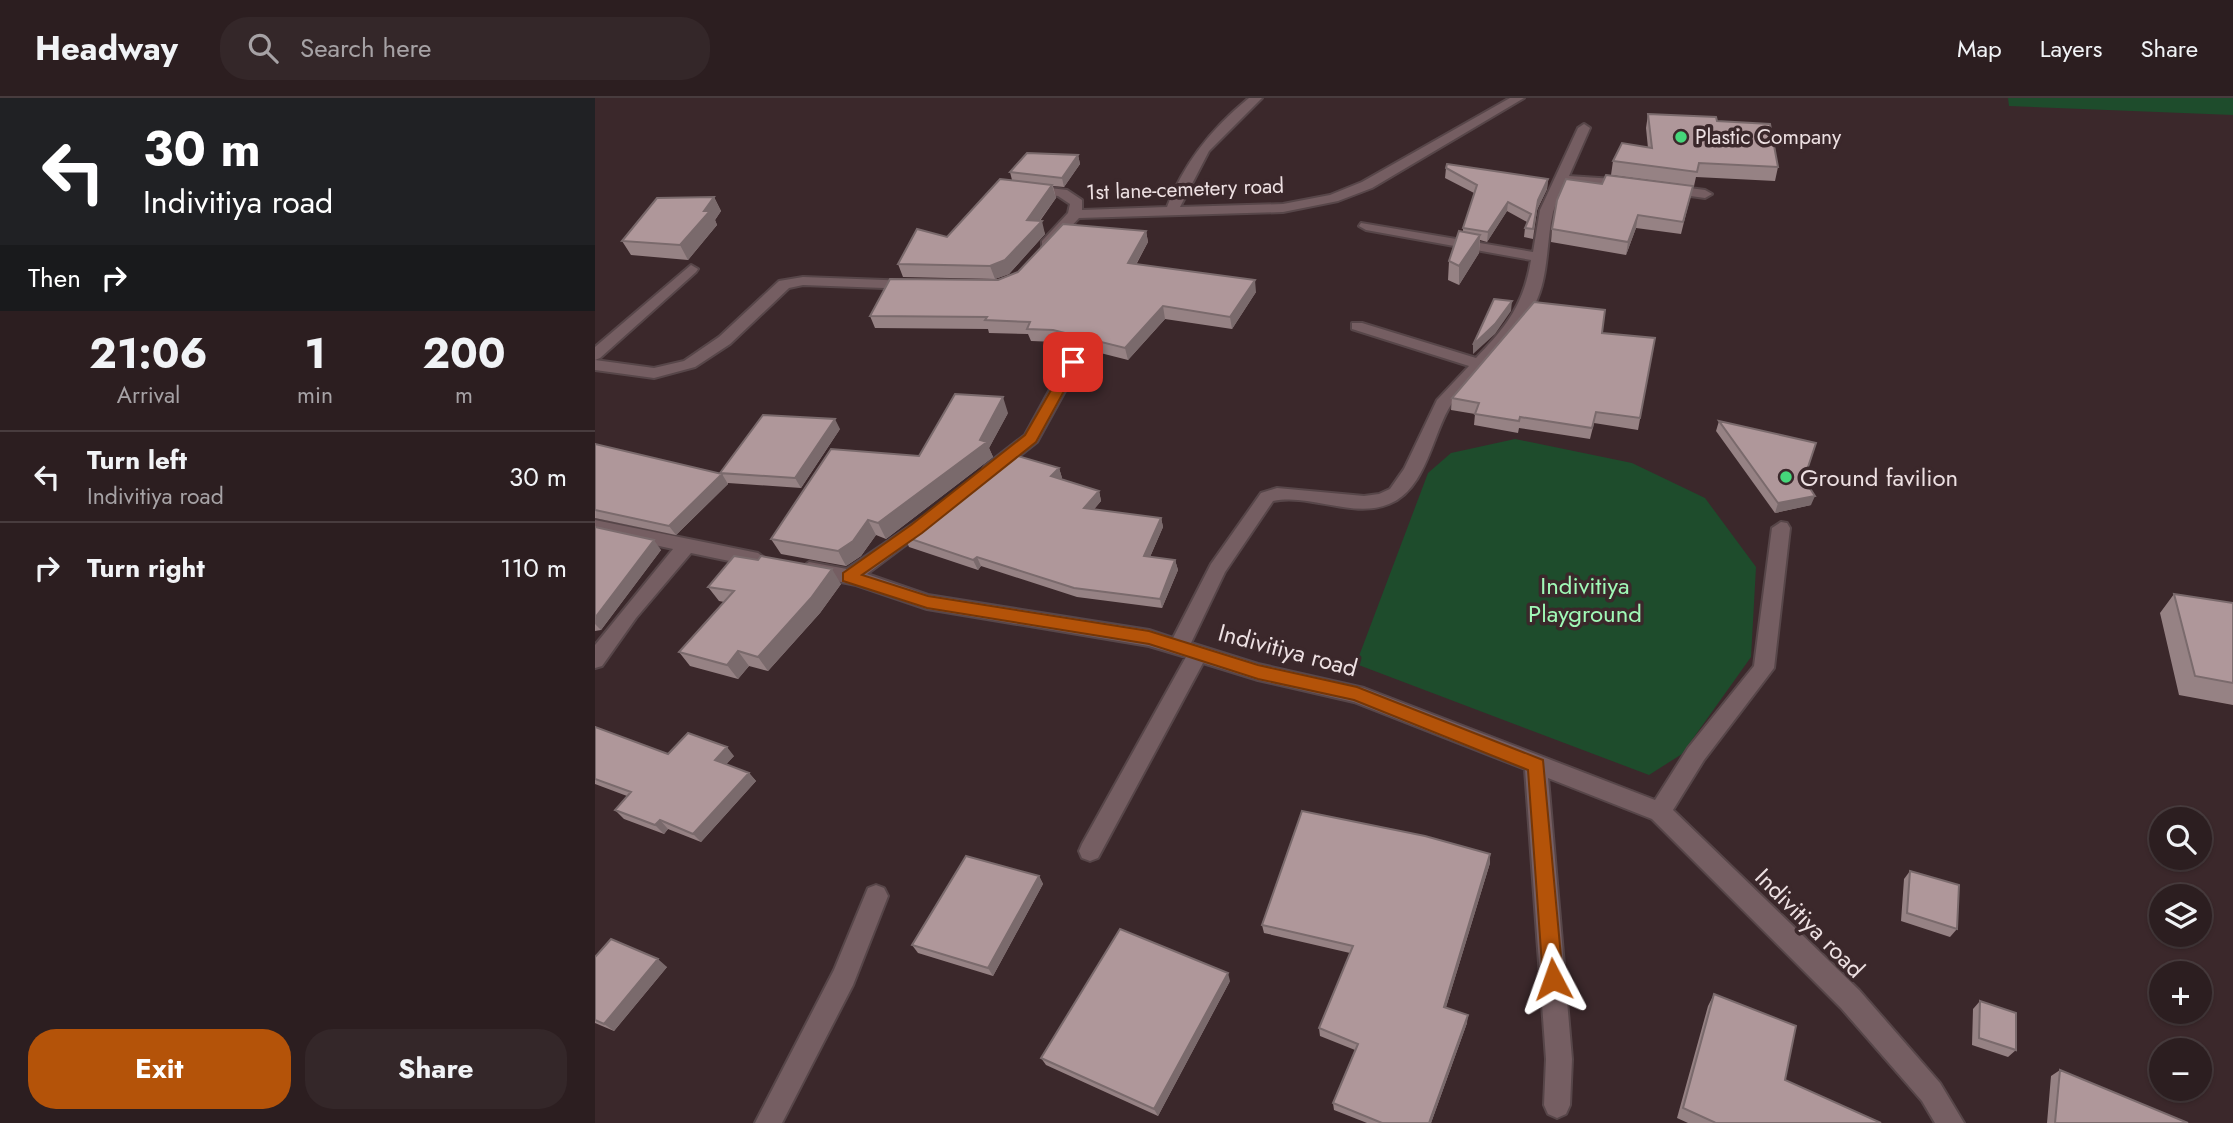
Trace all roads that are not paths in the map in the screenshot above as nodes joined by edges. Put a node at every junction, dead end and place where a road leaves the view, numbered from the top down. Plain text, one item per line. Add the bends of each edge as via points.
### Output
1 (1256, 98) edge
2 (1518, 98) edge
3 (1584, 128) dead end
4 (1564, 179) junction
5 (1013, 186) edge
6 (1705, 194) dead end
7 (1171, 213) junction
8 (1075, 214) junction
9 (1366, 226) dead end
10 (1039, 252) edge
11 (1539, 257) junction
12 (691, 269) dead end
13 (921, 286) edge
14 (1357, 326) dead end
15 (595, 355) edge
16 (1073, 362) dead end
17 (1479, 364) junction
18 (595, 365) edge
19 (979, 480) edge
20 (937, 512) edge
21 (595, 527) edge
22 (1780, 528) dead end
23 (685, 547) junction
24 (849, 577) junction
25 (1188, 650) junction
26 (595, 660) edge
27 (1536, 766) junction
28 (1660, 812) junction
29 (1090, 851) dead end
30 (876, 896) dead end
31 (1557, 1105) dead end
32 (768, 1123) edge
33 (1951, 1123) edge

1 - 7 street via 1200,151
2 - 7 street, 1st lane-cemetery road via 1367,185 1333,198 1283,208
3 - 4 street
4 - 6 street
4 - 11 street via 1547,210
5 - 8 street via 1062,193 1077,203
7 - 8 street, 1st lane-cemetery road
8 - 10 street, 1st lane-cemetery road
9 - 11 street
11 - 17 street via 1527,305
12 - 15 street
13 - 18 street via 784,284 695,364 654,373
14 - 17 street
16 - 19 street via 1031,438
17 - 25 street via 1445,400 1397,494 1364,502 1277,494 1267,497 1196,605
20 - 24 street
21 - 23 street, Indivitiya road
22 - 28 street via 1764,668 1696,754
23 - 24 street, Indivitiya road
23 - 26 street
24 - 25 street, Indivitiya road via 927,602 1149,638
25 - 27 street, Indivitiya road via 1258,672 1357,694
25 - 29 street
27 - 28 street, Indivitiya road
27 - 31 street via 1559,1059
28 - 33 street, Indivitiya road via 1850,999 1931,1092
30 - 32 street via 844,977

